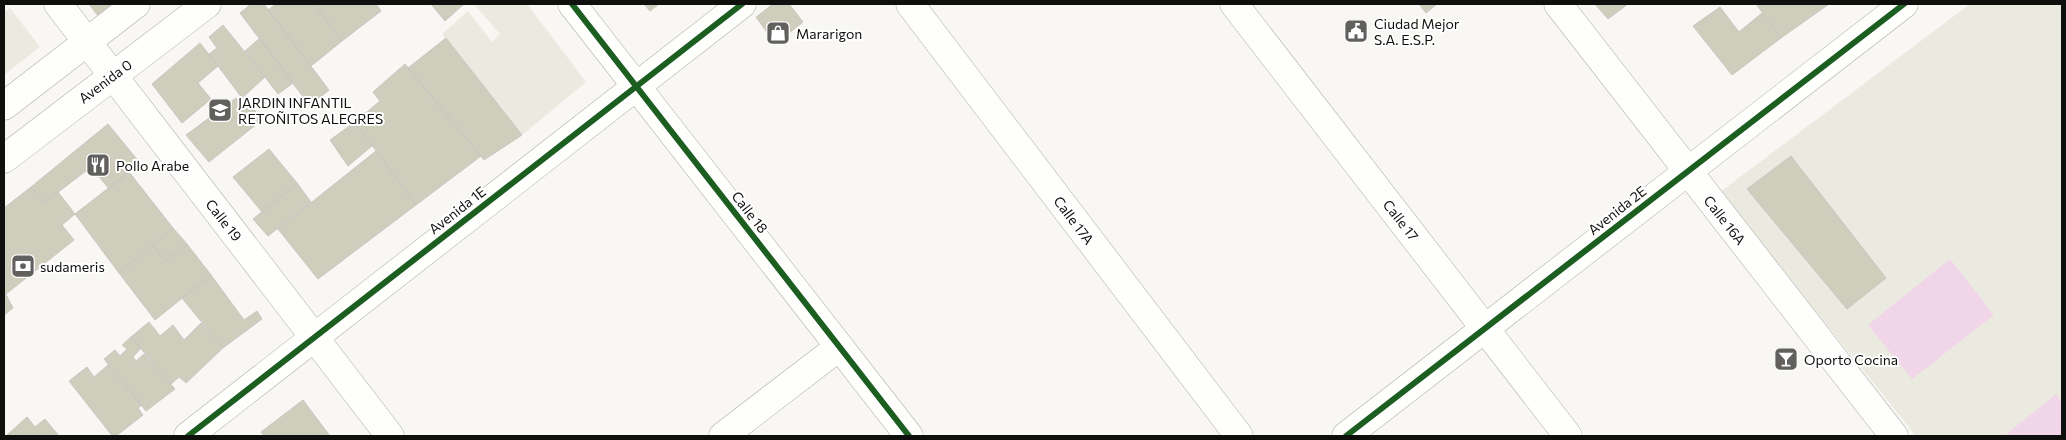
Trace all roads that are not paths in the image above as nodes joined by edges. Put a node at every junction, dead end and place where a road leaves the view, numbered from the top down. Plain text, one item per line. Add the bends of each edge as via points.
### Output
1 (58, 4) edge
2 (136, 4) edge
3 (207, 4) edge
4 (572, 4) edge
5 (742, 4) edge
6 (910, 4) edge
7 (1234, 4) edge
8 (1558, 4) edge
9 (1890, 8) edge
10 (87, 41) junction
11 (112, 74) junction
12 (636, 86) junction
13 (4, 106) edge
14 (4, 159) edge
15 (1688, 172) junction
16 (1485, 328) junction
17 (314, 338) junction
18 (839, 346) junction
19 (188, 436) edge
20 (390, 436) edge
21 (723, 436) edge
22 (909, 436) edge
23 (1239, 436) edge
24 (1346, 436) edge
25 (1568, 436) edge
26 (1894, 436) edge

1 - 10 street, Calle 19
2 - 10 street
3 - 11 street, Avenida 0
4 - 12 street, Calle 18
5 - 12 street, Avenida 1E
6 - 23 street, Calle 17A
7 - 16 street, Calle 17
8 - 15 street, Calle 16A
9 - 15 street, Avenida 2E
10 - 11 street, Calle 19
10 - 13 street
11 - 14 street, Avenida 0
11 - 17 street, Calle 19
12 - 17 street, Avenida 1E
12 - 18 street, Calle 18
15 - 16 street, Avenida 2E
15 - 26 street, Calle 16A
16 - 24 street, Avenida 2E
16 - 25 street, Calle 17
17 - 19 street, Avenida 1E
17 - 20 street, Calle 19
18 - 21 street
18 - 22 street, Calle 18

